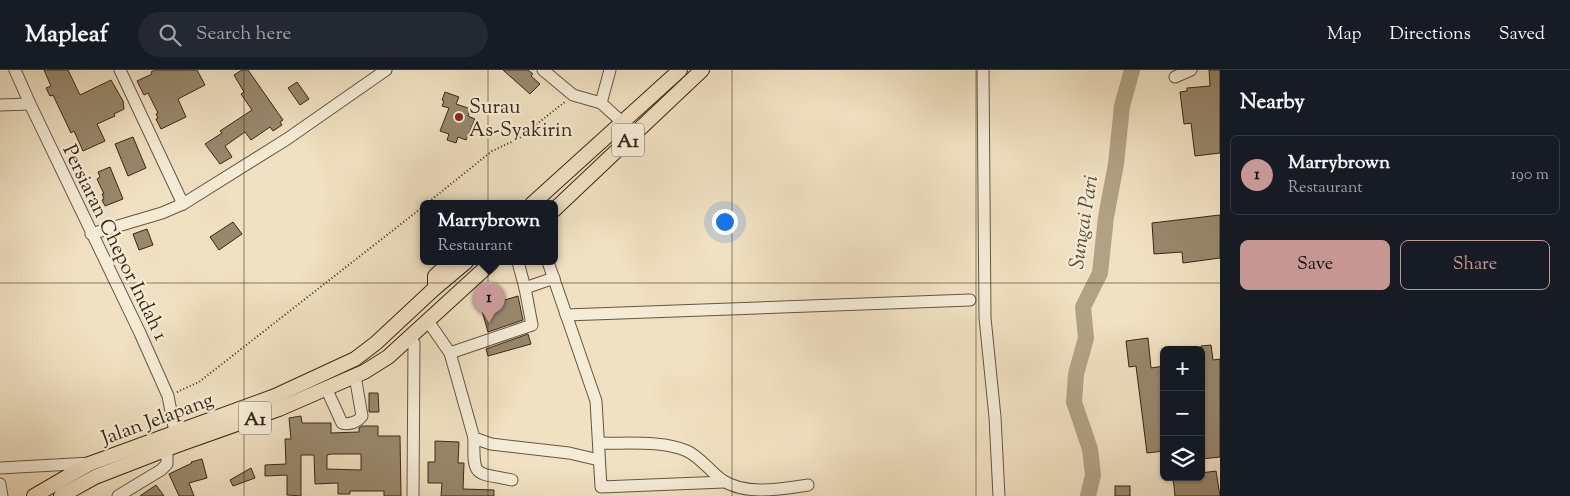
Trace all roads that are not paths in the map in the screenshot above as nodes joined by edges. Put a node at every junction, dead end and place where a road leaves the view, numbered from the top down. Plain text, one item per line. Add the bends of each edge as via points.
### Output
1 (15, 70) edge
2 (120, 70) edge
3 (386, 70) edge
4 (543, 70) edge
5 (610, 70) edge
6 (680, 70) edge
7 (702, 70) edge
8 (983, 70) edge
9 (1191, 70) edge
10 (1175, 77) dead end
11 (601, 103) junction
12 (30, 104) junction
13 (0, 105) edge
14 (623, 123) junction
15 (537, 200) edge
16 (183, 204) junction
17 (558, 207) edge
18 (91, 234) junction
19 (447, 265) edge
20 (462, 265) edge
21 (489, 265) edge
22 (519, 265) edge
23 (549, 265) edge
24 (554, 278) junction
25 (435, 288) junction
26 (525, 288) junction
27 (422, 300) junction
28 (970, 300) dead end
29 (566, 315) junction
30 (432, 321) junction
31 (414, 343) junction
32 (450, 353) junction
33 (388, 357) junction
34 (355, 376) junction
35 (326, 388) junction
36 (175, 432) junction
37 (474, 438) junction
38 (599, 443) junction
39 (167, 449) junction
40 (599, 460) junction
41 (92, 463) junction
42 (0, 468) edge
43 (512, 480) dead end
44 (724, 482) junction
45 (0, 484) edge
46 (808, 485) dead end
47 (620, 492) edge
48 (2, 496) edge
49 (34, 496) edge
50 (61, 496) edge
51 (118, 496) edge
52 (412, 496) edge
53 (998, 496) edge

1 - 12 street, Persiaran Chepor Indah 1
2 - 16 street
3 - 16 street via 287,139
4 - 11 street via 573,95
5 - 11 street
6 - 14 main road, A1
7 - 17 main road, A1
8 - 53 street via 985,318 995,417
9 - 10 street
11 - 14 street
12 - 13 street
12 - 18 street, Persiaran Chepor Indah 1
14 - 15 main road, A1
16 - 18 street
18 - 36 street, Persiaran Chepor Indah 1 via 168,396
19 - 25 main road via 435,276
20 - 25 main road, Jalan Jelapang / A1
21 - 30 main road, Jalan Jelapang / A1
22 - 26 street
23 - 24 street
24 - 26 street
24 - 29 street
25 - 27 main road, Jalan Jelapang / A1
26 - 32 street via 532,325
27 - 30 main road via 432,305
27 - 36 main road, Jalan Jelapang / A1 via 355,359 275,396
28 - 29 street
29 - 38 street via 596,401
30 - 31 main road
30 - 32 street
30 - 33 main road, Jalan Jelapang / A1
31 - 33 main road
31 - 52 street
32 - 37 street
33 - 34 main road, Jalan Jelapang / A1
34 - 35 main road, Jalan Jelapang / A1
34 - 35 street via 360,420 347,425 342,423
35 - 39 main road, Jalan Jelapang / A1 via 279,409
36 - 41 main road, Jalan Jelapang / A1
37 - 40 street via 491,444 569,453
37 - 43 street via 476,469 480,473
38 - 40 street
38 - 44 street via 666,444 688,451
39 - 50 main road, Jalan Jelapang / A1 via 95,477
39 - 51 street via 167,464 161,470
40 - 47 street via 601,487
41 - 42 street
41 - 49 main road, Jalan Jelapang / A1
44 - 46 street via 742,489 766,491
44 - 47 street
45 - 48 street

